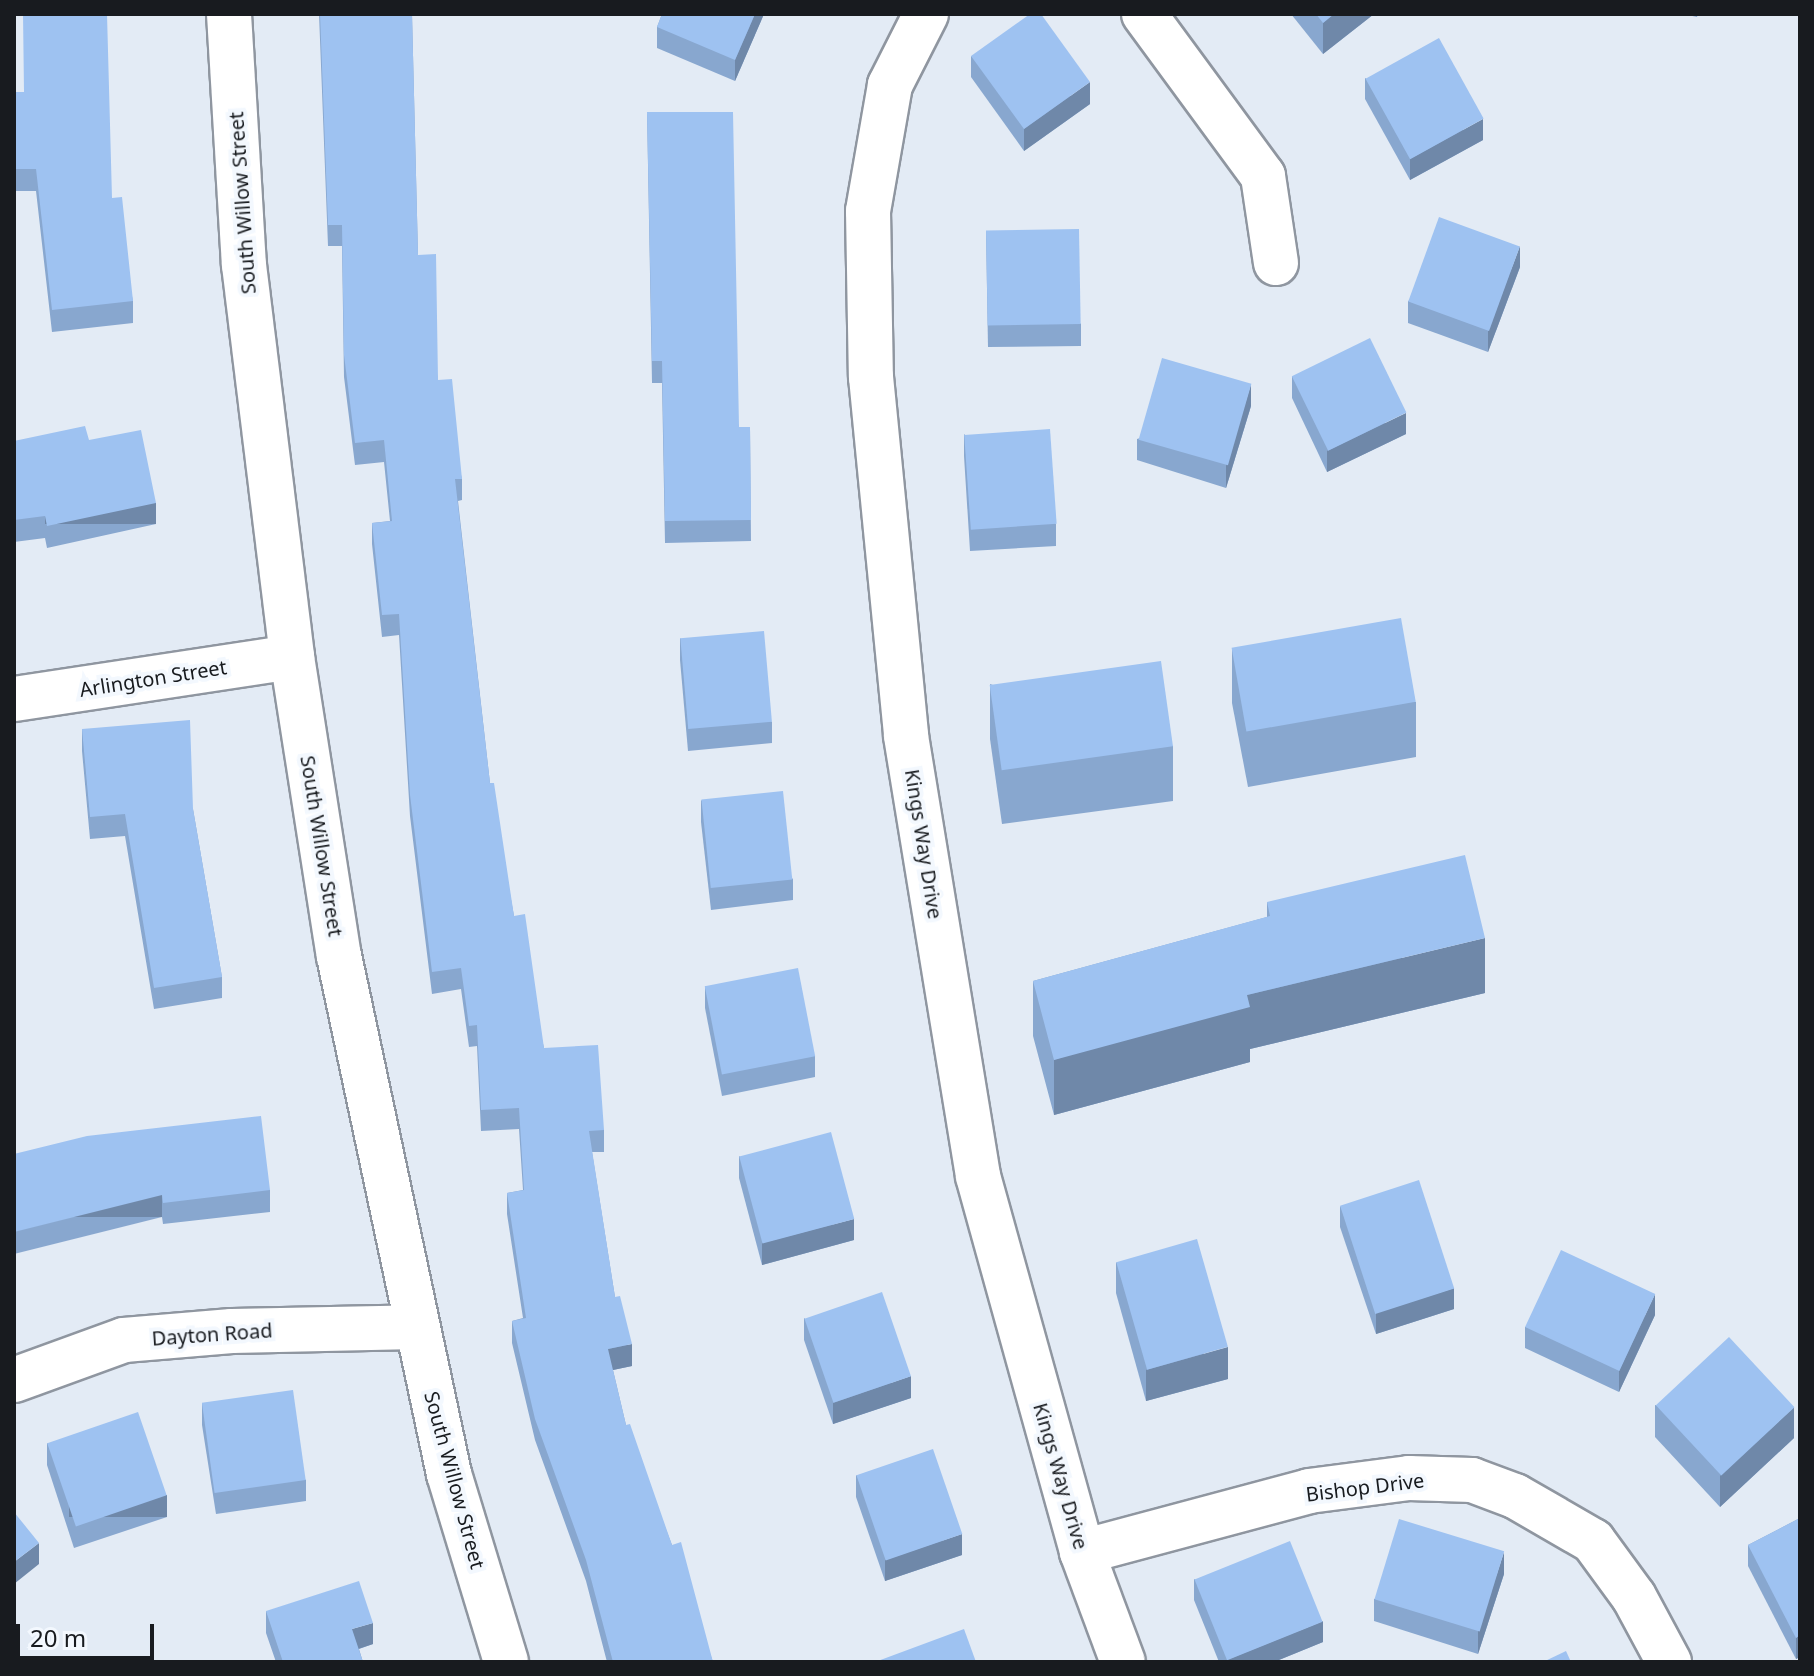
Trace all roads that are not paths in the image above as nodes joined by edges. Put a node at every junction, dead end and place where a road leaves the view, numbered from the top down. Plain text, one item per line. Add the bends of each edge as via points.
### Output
1 (229, 14) edge
2 (926, 14) edge
3 (1144, 14) edge
4 (1276, 263) dead end
5 (292, 657) junction
6 (14, 699) edge
7 (417, 1327) junction
8 (14, 1380) edge
9 (1082, 1552) junction
10 (506, 1662) edge
11 (1123, 1662) edge
12 (1669, 1662) edge

1 - 5 street, South Willow Street via 244,265
2 - 9 street, Kings Way Drive via 890,85 868,211 871,377 901,690 978,1176
3 - 4 street via 1263,176
5 - 6 street, Arlington Street
5 - 7 street, South Willow Street via 339,956
7 - 8 street, Dayton Road via 232,1331 124,1340
7 - 10 street, South Willow Street via 449,1474
9 - 11 street, Kings Way Drive
9 - 12 street, Bishop Drive via 1309,1491 1409,1478 1472,1480 1515,1496 1593,1541 1634,1597

